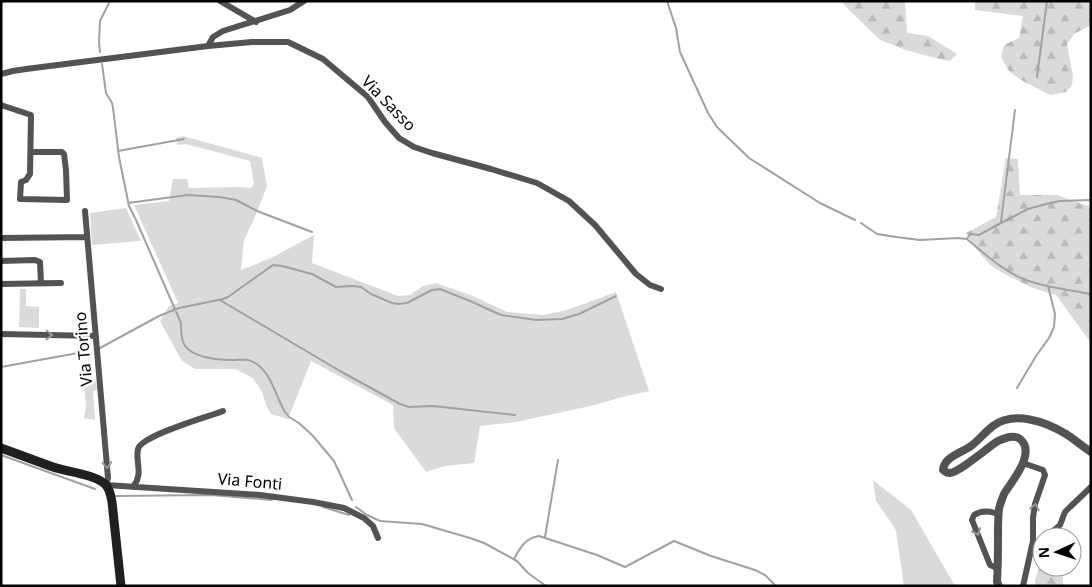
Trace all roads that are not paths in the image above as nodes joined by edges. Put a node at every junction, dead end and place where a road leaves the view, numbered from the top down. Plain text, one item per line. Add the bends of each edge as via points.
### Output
1 (220, 1) edge
2 (304, 1) edge
3 (256, 22) junction
4 (208, 46) junction
5 (1, 74) edge
6 (1, 105) edge
7 (30, 152) junction
8 (85, 211) dead end
9 (87, 237) junction
10 (1, 238) edge
11 (1, 261) edge
12 (41, 283) junction
13 (61, 283) dead end
14 (1, 284) edge
15 (661, 289) dead end
16 (1, 334) edge
17 (96, 336) junction
18 (223, 411) dead end
19 (1, 448) edge
20 (1091, 452) edge
21 (1024, 463) junction
22 (106, 485) junction
23 (133, 487) junction
24 (1091, 487) edge
25 (998, 514) junction
26 (1058, 527) edge
27 (378, 538) dead end
28 (998, 568) junction
29 (998, 584) edge
30 (121, 586) edge
31 (1023, 586) edge

1 - 3 street
2 - 3 street via 290,10
3 - 4 street via 223,31 213,37
4 - 5 street, Via Sasso
4 - 15 street, Via Sasso via 288,42 323,59 368,98 399,138 432,153 537,183 569,201 595,225 636,274
6 - 7 street via 31,115
7 - 7 street via 30,174 21,182 20,199 67,200 64,154
8 - 9 street, Via Torino
9 - 10 street
9 - 17 street, Via Torino
11 - 12 street via 40,262
12 - 13 street
12 - 14 street
16 -> 17 street
17 -> 22 street, Via Torino
18 - 23 street via 176,427 140,445 138,478
19 - 22 main road via 90,476
20 - 21 street via 1050,427 1013,418 994,425 972,446 946,461 943,470 951,473 998,441 1011,437 1023,443
21 - 25 street via 1003,496
31 -> 21 street via 1033,541 1035,504 1046,475 1043,470
22 - 23 street, Via Fonti
22 - 30 main road via 112,502
23 - 27 street, Via Fonti via 260,495 344,508 364,518
24 - 26 street via 1070,506
25 - 28 street
25 -> 28 street via 984,511 974,515 972,520 990,565
28 - 29 street

